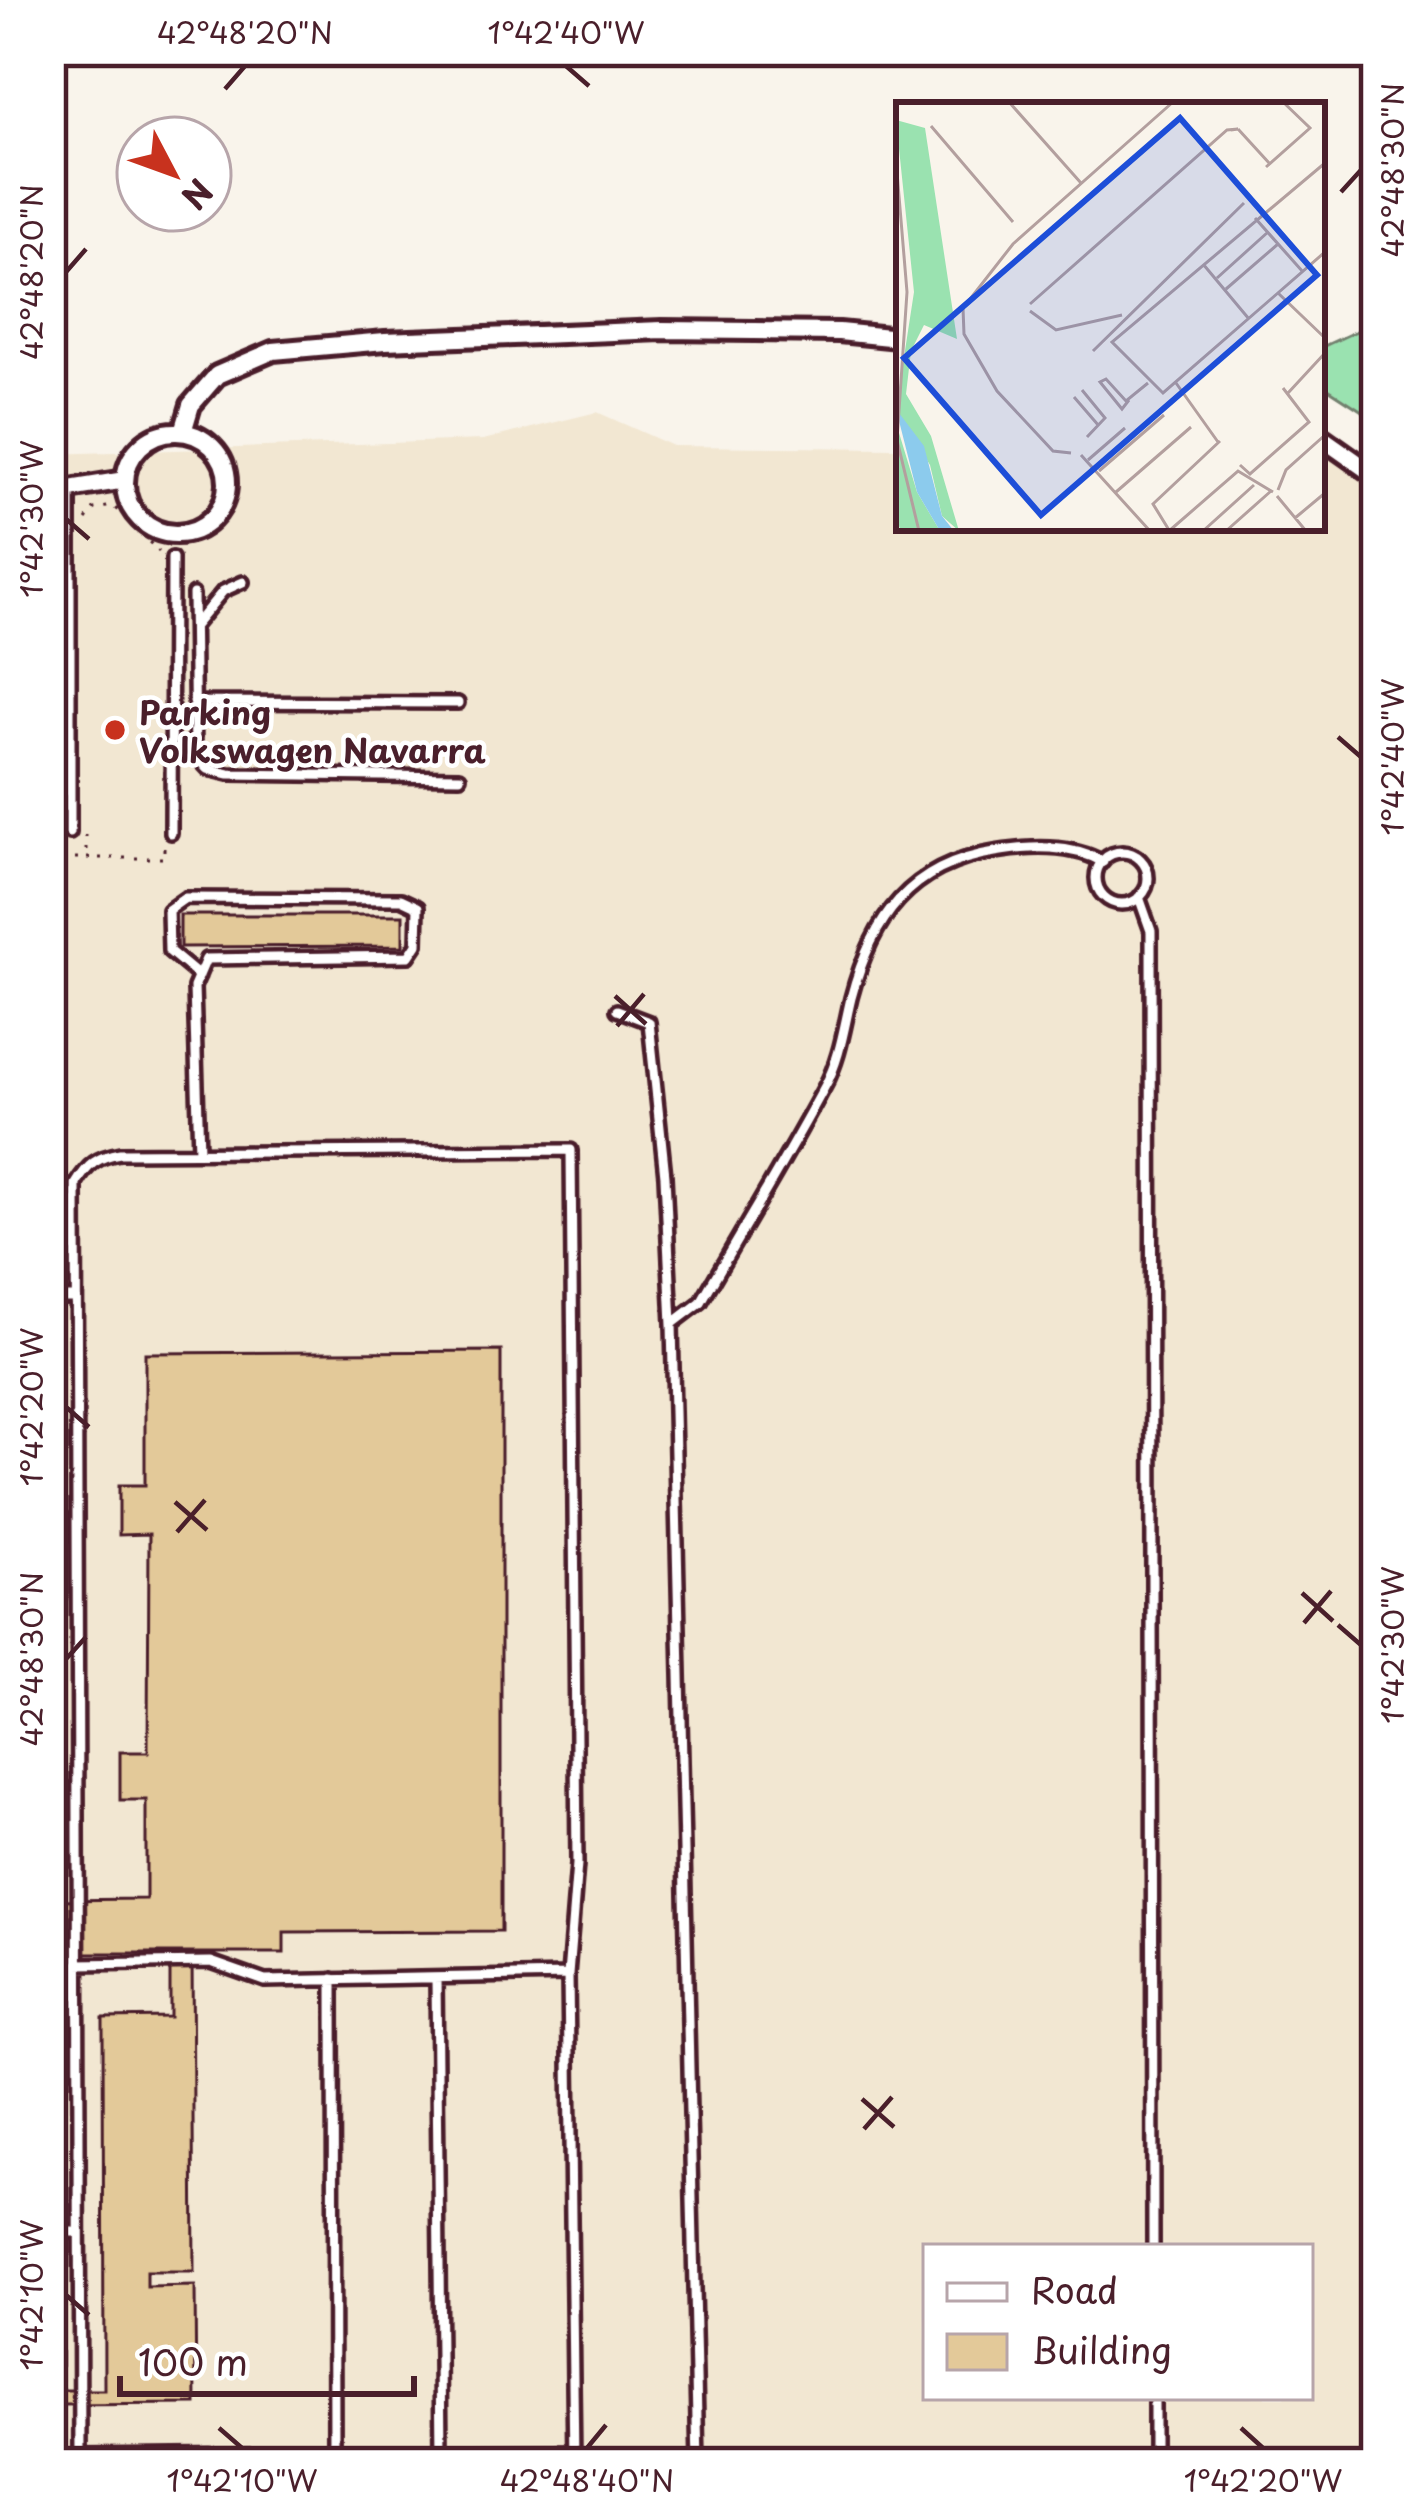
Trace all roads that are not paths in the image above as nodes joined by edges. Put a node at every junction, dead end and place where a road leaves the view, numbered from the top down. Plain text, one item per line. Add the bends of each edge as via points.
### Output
1 (896, 338) edge
2 (183, 432) junction
3 (1325, 440) edge
4 (1376, 476) edge
5 (124, 481) junction
6 (51, 492) edge
7 (70, 492) junction
8 (168, 558) road end
9 (243, 582) dead end
10 (193, 594) dead end
11 (194, 627) junction
12 (194, 703) junction
13 (458, 703) dead end
14 (460, 777) dead end
15 (70, 833) dead end
16 (168, 833) road end
17 (1102, 862) junction
18 (1139, 897) junction
19 (199, 976) junction
20 (616, 1010) dead end
21 (199, 1152) junction
22 (51, 1298) edge
23 (74, 1298) junction
24 (672, 1324) junction
25 (77, 1964) junction
26 (568, 1975) junction
27 (436, 1978) junction
28 (333, 1979) junction
29 (51, 2232) edge
30 (79, 2232) junction
31 (1153, 2244) edge
32 (1154, 2400) edge
33 (441, 2453) junction
34 (334, 2454) junction
35 (574, 2457) edge
36 (80, 2460) edge
37 (698, 2463) edge
38 (1154, 2463) edge

1 - 2 street via 662,330 273,351 218,375 191,405
2 - 5 street via 151,438
2 - 5 street via 221,460 226,491 211,520 180,534 163,532 134,513
3 - 4 street
5 - 7 street
6 - 7 street
7 - 15 lane
8 - 16 lane
9 - 11 lane via 223,591
10 - 11 lane
11 - 12 lane
12 - 13 lane
12 - 14 lane via 195,755 229,775
17 - 18 lane via 1102,895 1118,904
17 - 18 lane via 1127,853 1142,862 1148,878
17 - 24 lane via 1062,849 964,857 916,883 886,912 871,936 828,1081 701,1302
18 - 31 lane via 1151,931
19 - 19 lane via 206,959 410,956 418,907 401,898 185,898 169,910 169,951
19 - 21 lane
20 - 24 lane via 649,1022
21 - 23 lane via 120,1153 87,1166 76,1184
21 - 26 lane via 572,1150 577,1864
22 - 23 lane
23 - 25 lane
24 - 37 lane
25 - 28 lane via 211,1962 265,1981
25 - 30 lane
26 - 27 lane
26 - 35 lane
27 - 28 lane
27 - 33 lane
28 - 34 lane
29 - 30 lane
30 - 36 lane
32 - 38 lane
33 - 34 lane
33 - 35 lane
34 - 36 lane

